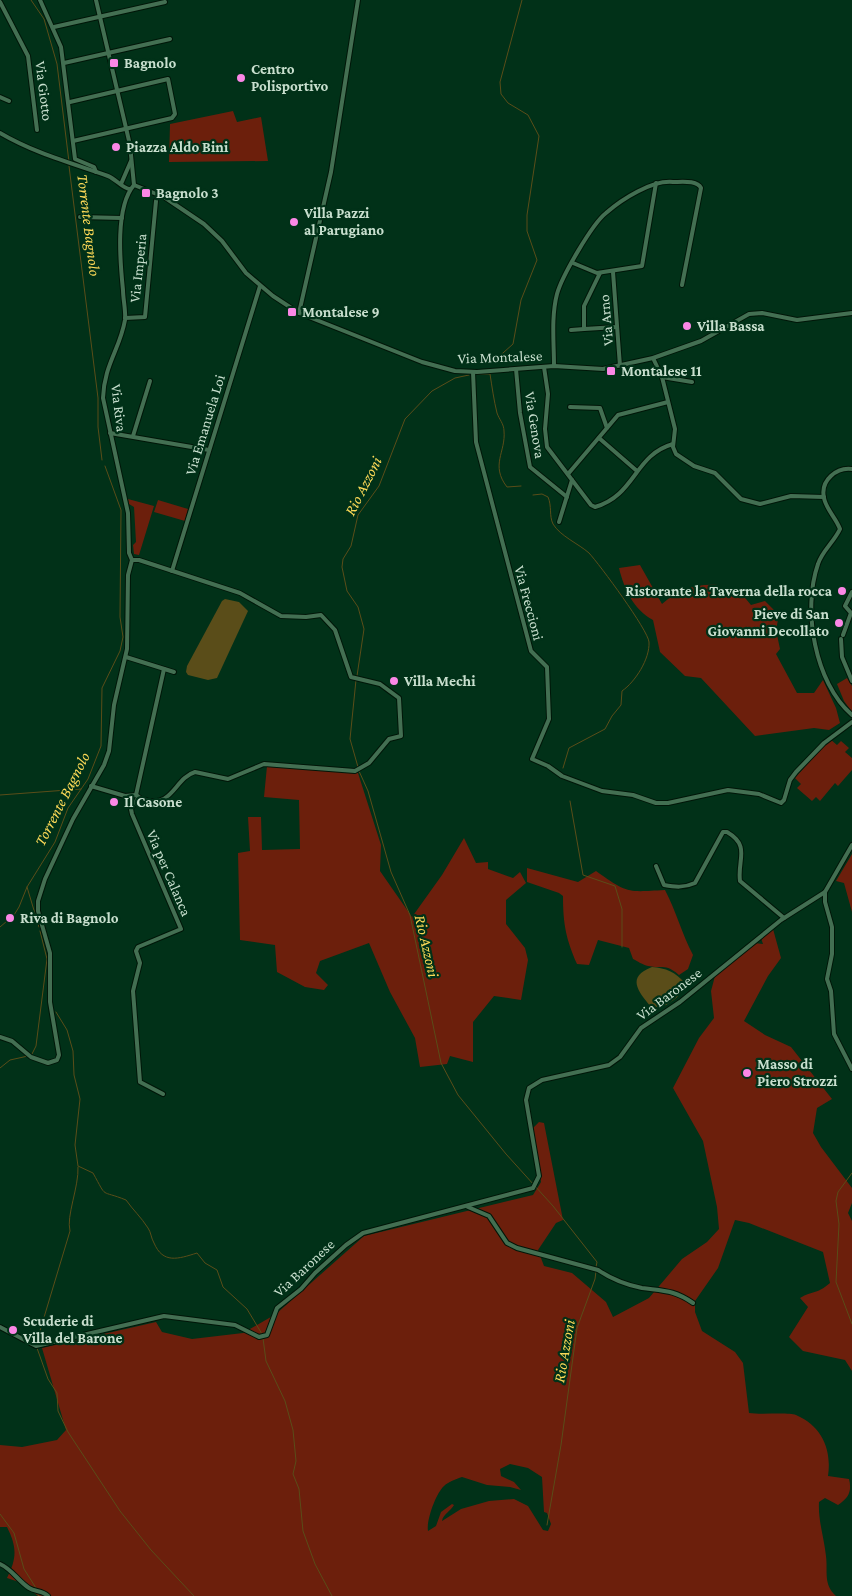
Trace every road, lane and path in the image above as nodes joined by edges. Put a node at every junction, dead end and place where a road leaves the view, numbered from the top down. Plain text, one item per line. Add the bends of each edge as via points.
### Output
1 (40, 0) edge
2 (96, 0) edge
3 (358, 0) edge
4 (0, 2) edge
5 (165, 2) dead end
6 (100, 17) junction
7 (54, 27) junction
8 (170, 39) dead end
9 (109, 53) junction
10 (64, 63) junction
11 (118, 91) junction
12 (0, 97) edge
13 (9, 101) dead end
14 (70, 102) junction
15 (126, 128) junction
16 (37, 130) dead end
17 (0, 133) edge
18 (73, 141) junction
19 (131, 161) junction
20 (96, 172) junction
21 (126, 176) junction
22 (133, 178) junction
23 (656, 183) junction
24 (134, 185) junction
25 (123, 186) junction
26 (130, 189) junction
27 (124, 201) junction
28 (156, 201) dead end
29 (80, 217) dead end
30 (122, 218) junction
31 (572, 263) junction
32 (613, 272) junction
33 (600, 273) junction
34 (682, 285) dead end
35 (260, 286) junction
36 (299, 313) junction
37 (791, 313) dead end
38 (852, 313) edge
39 (125, 318) junction
40 (790, 318) junction
41 (617, 327) junction
42 (584, 329) junction
43 (571, 330) dead end
44 (653, 358) junction
45 (554, 366) junction
46 (620, 366) junction
47 (544, 367) junction
48 (516, 369) junction
49 (473, 372) junction
50 (662, 377) junction
51 (150, 380) dead end
52 (692, 382) dead end
53 (668, 402) junction
54 (570, 407) dead end
55 (607, 428) junction
56 (110, 433) junction
57 (133, 436) junction
58 (599, 438) junction
59 (673, 444) junction
60 (209, 450) junction
61 (852, 469) edge
62 (638, 471) junction
63 (568, 474) junction
64 (572, 480) junction
65 (567, 497) junction
66 (824, 497) junction
67 (559, 522) dead end
68 (132, 560) junction
69 (172, 571) junction
70 (852, 592) edge
71 (126, 657) junction
72 (164, 669) junction
73 (174, 672) dead end
74 (852, 681) edge
75 (852, 715) edge
76 (852, 722) edge
77 (91, 786) junction
78 (125, 796) junction
79 (137, 796) junction
80 (131, 809) junction
81 (852, 845) edge
82 (656, 866) dead end
83 (825, 892) junction
84 (784, 918) junction
85 (0, 1037) edge
86 (852, 1069) edge
87 (163, 1094) dead end
88 (468, 1207) junction
89 (693, 1303) dead end
90 (0, 1327) edge
91 (0, 1564) edge
92 (48, 1596) edge

1 - 7 street
2 - 6 street
3 - 36 street via 331,172
4 - 16 street, Via Giotto via 28,56
5 - 6 street
6 - 7 street
6 - 9 street
7 - 10 street
8 - 9 street
9 - 10 street
9 - 11 street
10 - 14 street
11 - 14 street
11 - 15 street
11 - 15 street via 168,79 175,114 172,118
12 - 13 street
14 - 18 street
15 - 18 street
15 - 19 street
17 - 20 street via 67,163
18 - 20 street via 75,160 94,167
19 - 21 street
19 - 22 street
20 - 25 street via 116,179
21 - 22 street
21 - 25 street
22 - 24 street
23 - 31 street via 605,214
23 - 32 street via 642,266
23 - 34 street via 697,183 702,188
24 - 26 street
24 - 35 street, Via Montalese via 164,197 204,224
25 - 26 street
25 - 27 street, Via Riva
26 - 27 street, Via Riva
27 - 30 street, Via Riva
28 - 39 street, Via Imperia via 145,317
29 - 30 street
30 - 39 street, Via Riva via 120,248
31 - 33 street
31 - 45 street via 558,293 554,311
32 - 33 street
32 - 41 street, Via Arno
33 - 42 street via 584,306
35 - 36 street, Via Montalese
35 - 60 street, Via Emanuela Loi
36 - 49 street, Via Montalese via 436,367
37 - 40 street
38 - 40 street, Via Montalese
39 - 56 street, Via Riva via 104,379
40 - 44 street, Via Montalese via 749,314 709,338
41 - 42 street
41 - 46 street, Via Arno
42 - 43 street
44 - 46 street, Via Montalese
44 - 50 street
45 - 46 street, Via Montalese via 603,369
45 - 47 street, Via Montalese
47 - 48 street, Via Montalese
47 - 63 street via 548,394 547,447
48 - 49 street, Via Montalese
48 - 65 street, Via Genova via 530,467
49 - 76 street, Via Freccioni via 476,442 495,519 530,652 544,664 548,673 549,719 532,759 562,776 602,791 633,795 656,803 728,790 758,794 781,803 796,772 824,743
50 - 52 street
50 - 53 street
51 - 57 street
53 - 55 street via 618,415
53 - 59 street via 676,432
54 - 55 street via 596,406 602,410
55 - 58 street
56 - 57 street
56 - 68 street, Via Riva via 128,514
57 - 60 street
58 - 62 street
58 - 63 street
59 - 62 street via 657,451
59 - 66 street via 676,454 694,466 715,473 741,499 760,504 791,496
60 - 69 street, Via Emanuela Loi
61 - 66 street via 838,469 831,475
62 - 64 street via 615,499 595,507 584,499
63 - 64 street
64 - 65 street
65 - 67 street
66 - 75 street via 840,529 817,567 810,619 825,674 840,705
68 - 69 street
68 - 71 street, Via Riva via 128,575
69 - 79 street via 240,593 281,616 306,618 321,615 335,630 351,677 380,684 399,698 401,736 389,739 369,764 355,771 264,764 228,779 195,772 183,778 161,801 151,802
70 - 74 street via 845,606 851,613 842,637 842,657
71 - 72 street
71 - 77 street, Via Riva via 114,705 109,751
72 - 73 street
72 - 79 street
77 - 78 street
77 - 85 street, Via Riva via 45,879 38,901 50,953 50,1002 59,1055 57,1060 48,1063 31,1057 12,1041
78 - 79 street
78 - 80 street
79 - 80 street
80 - 87 street, Via per Calanca via 181,929 138,947 136,951 140,963 133,991 140,1082
81 - 83 street
82 - 84 street via 664,885 691,885 723,832 728,832 740,842 740,881
83 - 84 street, Via Baronese
83 - 86 street via 832,927 832,954 827,980 831,991 834,1034
84 - 88 street, Via Baronese via 680,1002 642,1028 617,1061 542,1080 529,1088 526,1100 538,1181 533,1188
88 - 89 street via 489,1216 507,1243 516,1248 598,1270 642,1288 678,1293
88 - 90 street, Via Baronese via 354,1238 277,1308 267,1335 259,1337 235,1325 164,1316 37,1346
91 - 92 street via 32,1590

